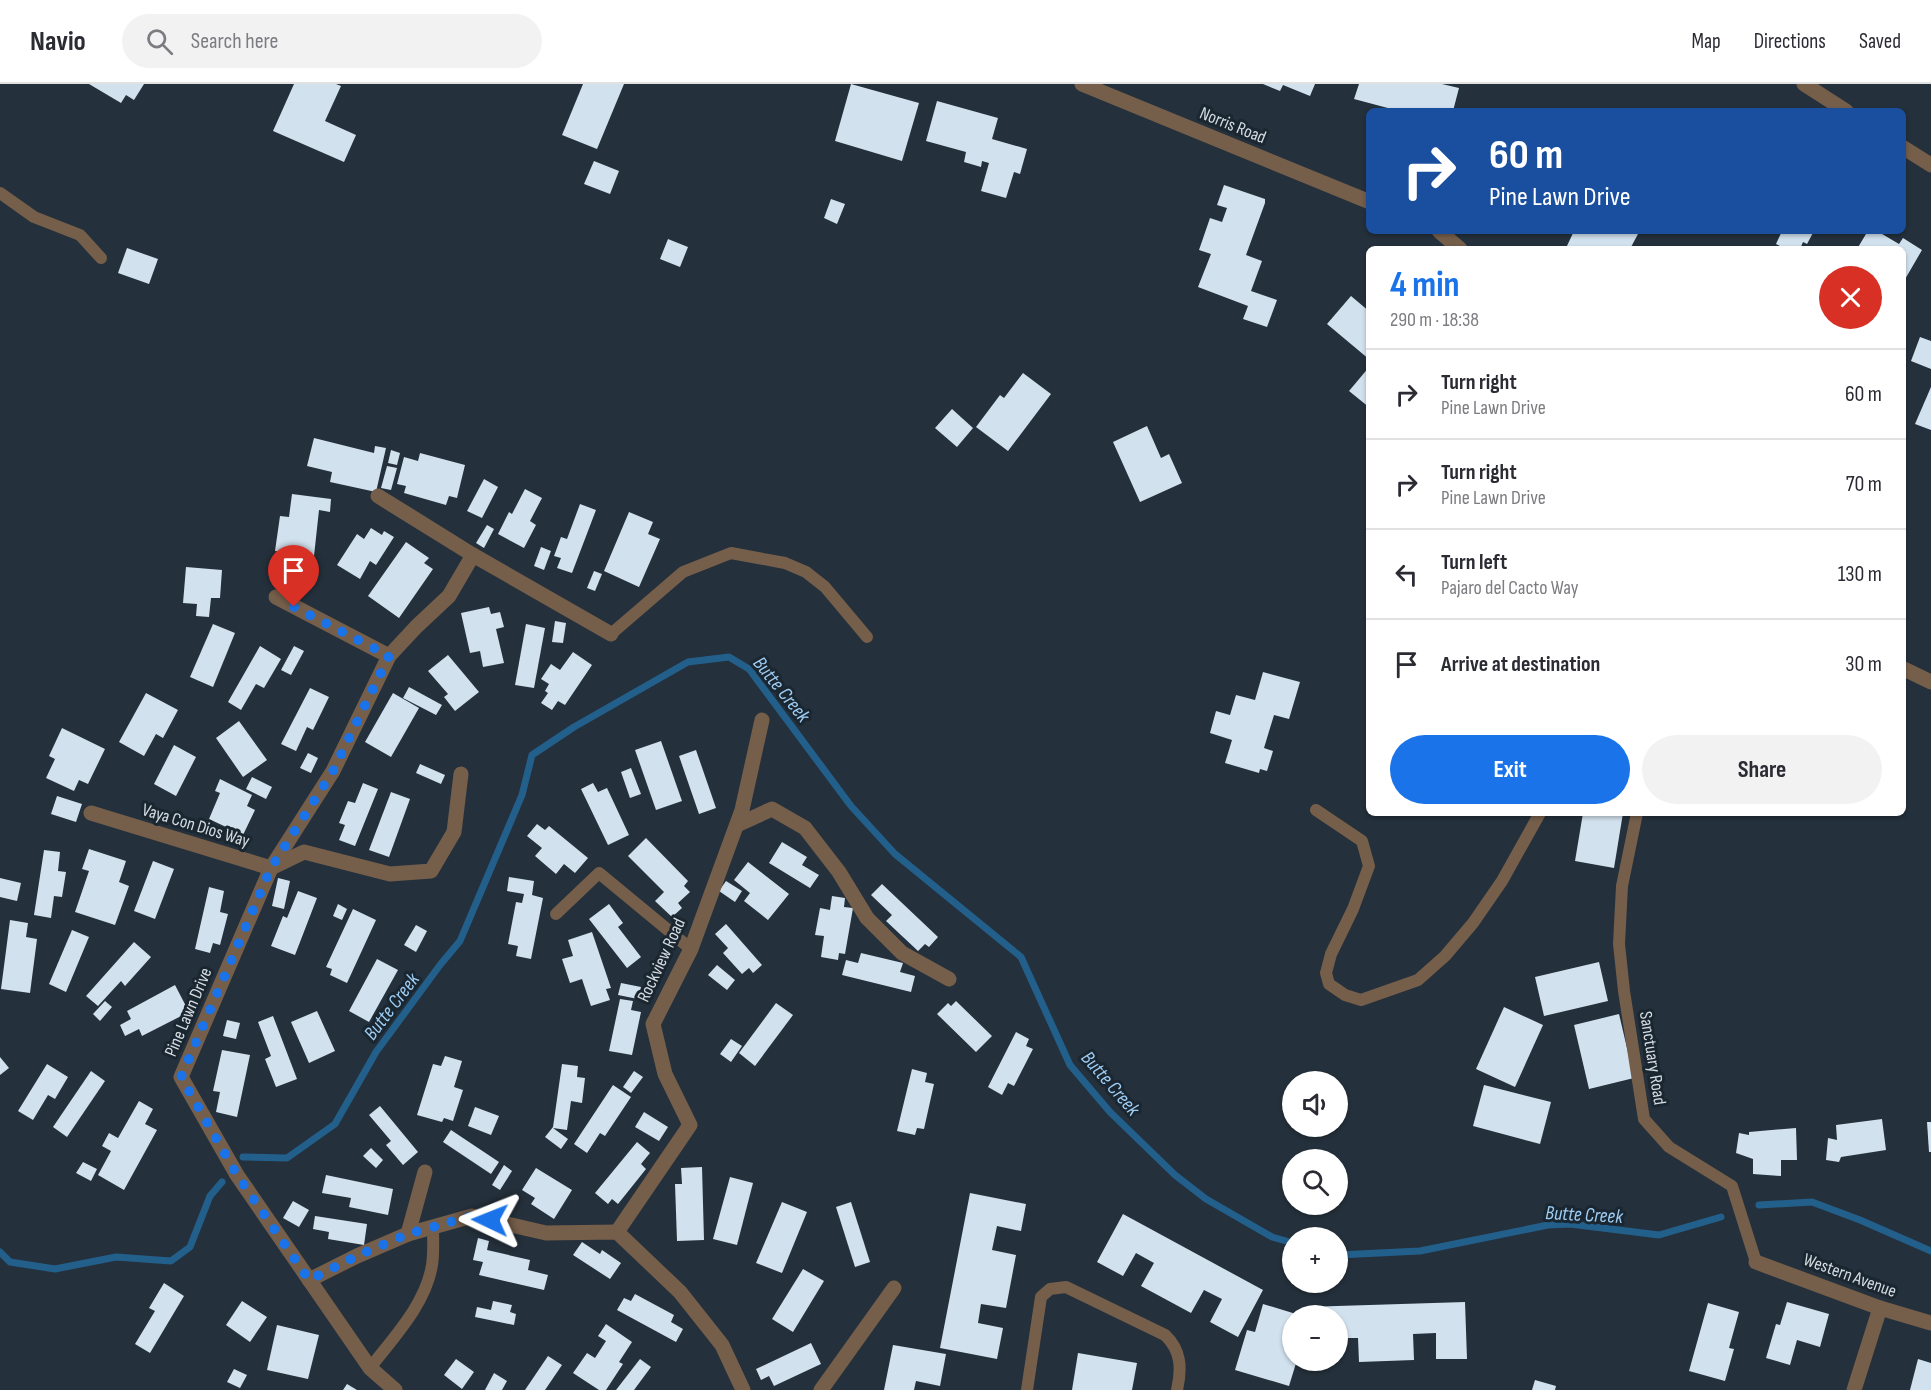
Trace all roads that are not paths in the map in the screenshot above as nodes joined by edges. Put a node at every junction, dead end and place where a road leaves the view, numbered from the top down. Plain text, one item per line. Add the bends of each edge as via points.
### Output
1 (1082, 84) edge
2 (1804, 84) edge
3 (1841, 108) edge
4 (1906, 149) edge
5 (1931, 165) edge
6 (0, 193) edge
7 (1366, 200) edge
8 (1442, 234) edge
9 (1456, 246) edge
10 (101, 258) dead end
11 (378, 496) dead end
12 (473, 555) junction
13 (276, 597) dead end
14 (611, 634) joint
15 (867, 637) dead end
16 (389, 656) junction
17 (1906, 670) edge
18 (1931, 682) edge
19 (762, 720) dead end
20 (461, 774) dead end
21 (1316, 810) dead end
22 (91, 813) dead end
23 (1538, 816) edge
24 (1636, 816) edge
25 (737, 825) junction
26 (271, 868) junction
27 (556, 914) dead end
28 (691, 949) junction
29 (950, 978) dead end
30 (424, 1172) dead end
31 (433, 1227) junction
32 (617, 1232) junction
33 (408, 1234) junction
34 (1756, 1262) joint
35 (309, 1280) junction
36 (894, 1288) dead end
37 (1880, 1308) junction
38 (1931, 1323) edge
39 (370, 1368) junction
40 (395, 1390) edge
41 (743, 1390) edge
42 (821, 1390) edge
43 (1027, 1390) edge
44 (1177, 1390) edge
45 (1854, 1390) edge

1 - 7 street, Norris Road
2 - 3 street
4 - 5 street
6 - 10 lane via 34,217 80,235
8 - 9 street
11 - 12 street
12 - 14 street
12 - 16 street, Pine Lawn Drive via 449,596
13 - 16 street
14 - 15 lane via 682,572 731,553 785,563 806,572 825,587
16 - 26 street, Pine Lawn Drive via 333,771
17 - 18 street
19 - 25 street, Rockview Road
20 - 26 street via 454,832 431,871 390,874 304,852
21 - 23 lane via 1362,841 1370,866 1326,972 1329,984 1361,1000 1418,980 1445,956 1502,881
22 - 26 street, Vaya Con Dios Way
24 - 34 lane, Sanctuary Road via 1622,886 1619,944 1644,1119 1669,1147 1732,1186
25 - 28 street, Rockview Road
25 - 29 street via 772,809 805,828 839,872 867,918 902,953
26 - 35 street, Pine Lawn Drive via 181,1077 237,1175
27 - 28 lane via 599,873
28 - 32 street, Rockview Road via 653,1024 665,1074 690,1125
30 - 33 street
31 - 32 street via 472,1216 546,1233
31 - 33 street
31 - 39 lane via 432,1265 423,1294
32 - 41 street via 680,1292 722,1345
33 - 35 street
34 - 37 street, Western Avenue
35 - 39 street, Pine Lawn Drive
36 - 42 street
37 - 38 street, Western Avenue
37 - 45 street
39 - 40 street, Pine Lawn Drive
43 - 44 lane via 1041,1297 1050,1288 1066,1287 1165,1335 1179,1353

